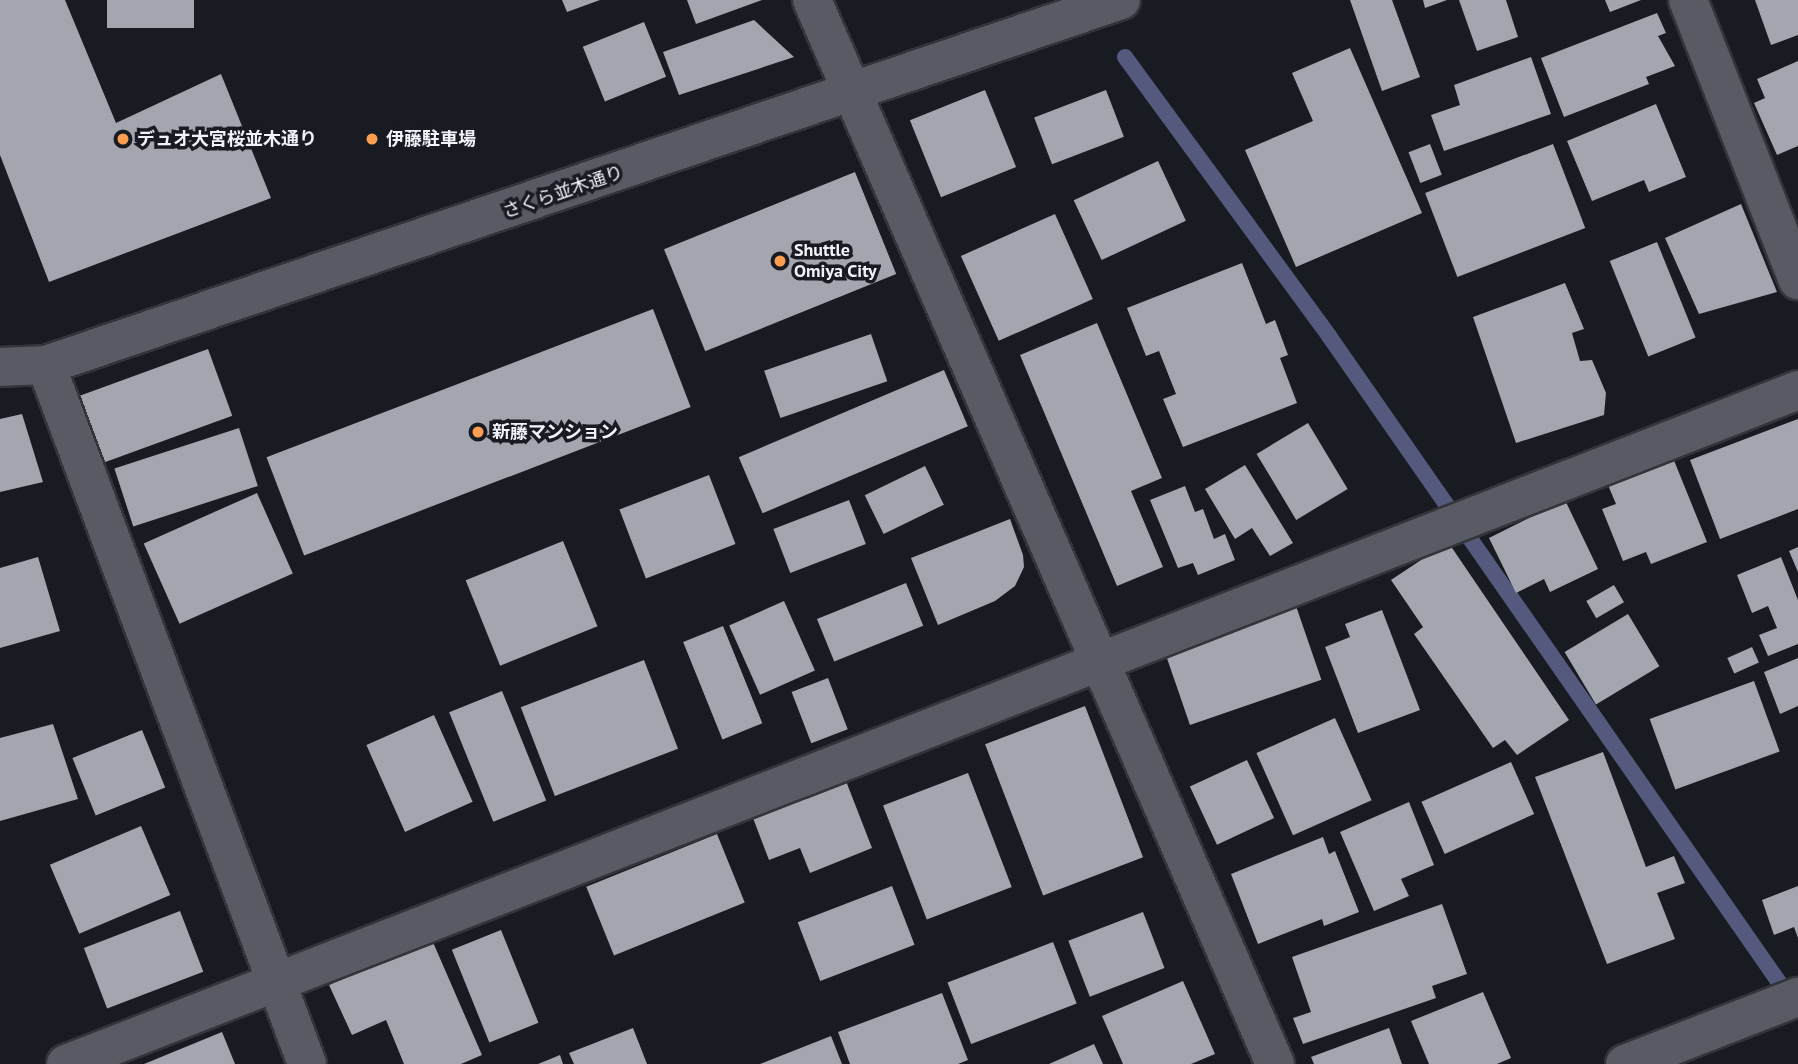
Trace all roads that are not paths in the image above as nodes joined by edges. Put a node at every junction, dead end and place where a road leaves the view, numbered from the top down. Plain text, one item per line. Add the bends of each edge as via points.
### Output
1 (812, 0) edge
2 (1121, 0) edge
3 (1688, 0) edge
4 (853, 94) junction
5 (1798, 280) edge
6 (3, 360) edge
7 (46, 365) junction
8 (1798, 390) edge
9 (1098, 664) junction
10 (275, 983) junction
11 (1798, 998) edge
12 (66, 1064) edge
13 (307, 1064) edge
14 (1275, 1064) edge
15 (1625, 1064) edge

1 - 4 street
2 - 4 street, さくら並木通り
3 - 5 street
4 - 7 street, さくら並木通り
4 - 9 street
6 - 7 street, さくら並木通り
7 - 10 street
8 - 9 street
9 - 10 street
9 - 14 street
10 - 12 street
10 - 13 street
11 - 15 street

